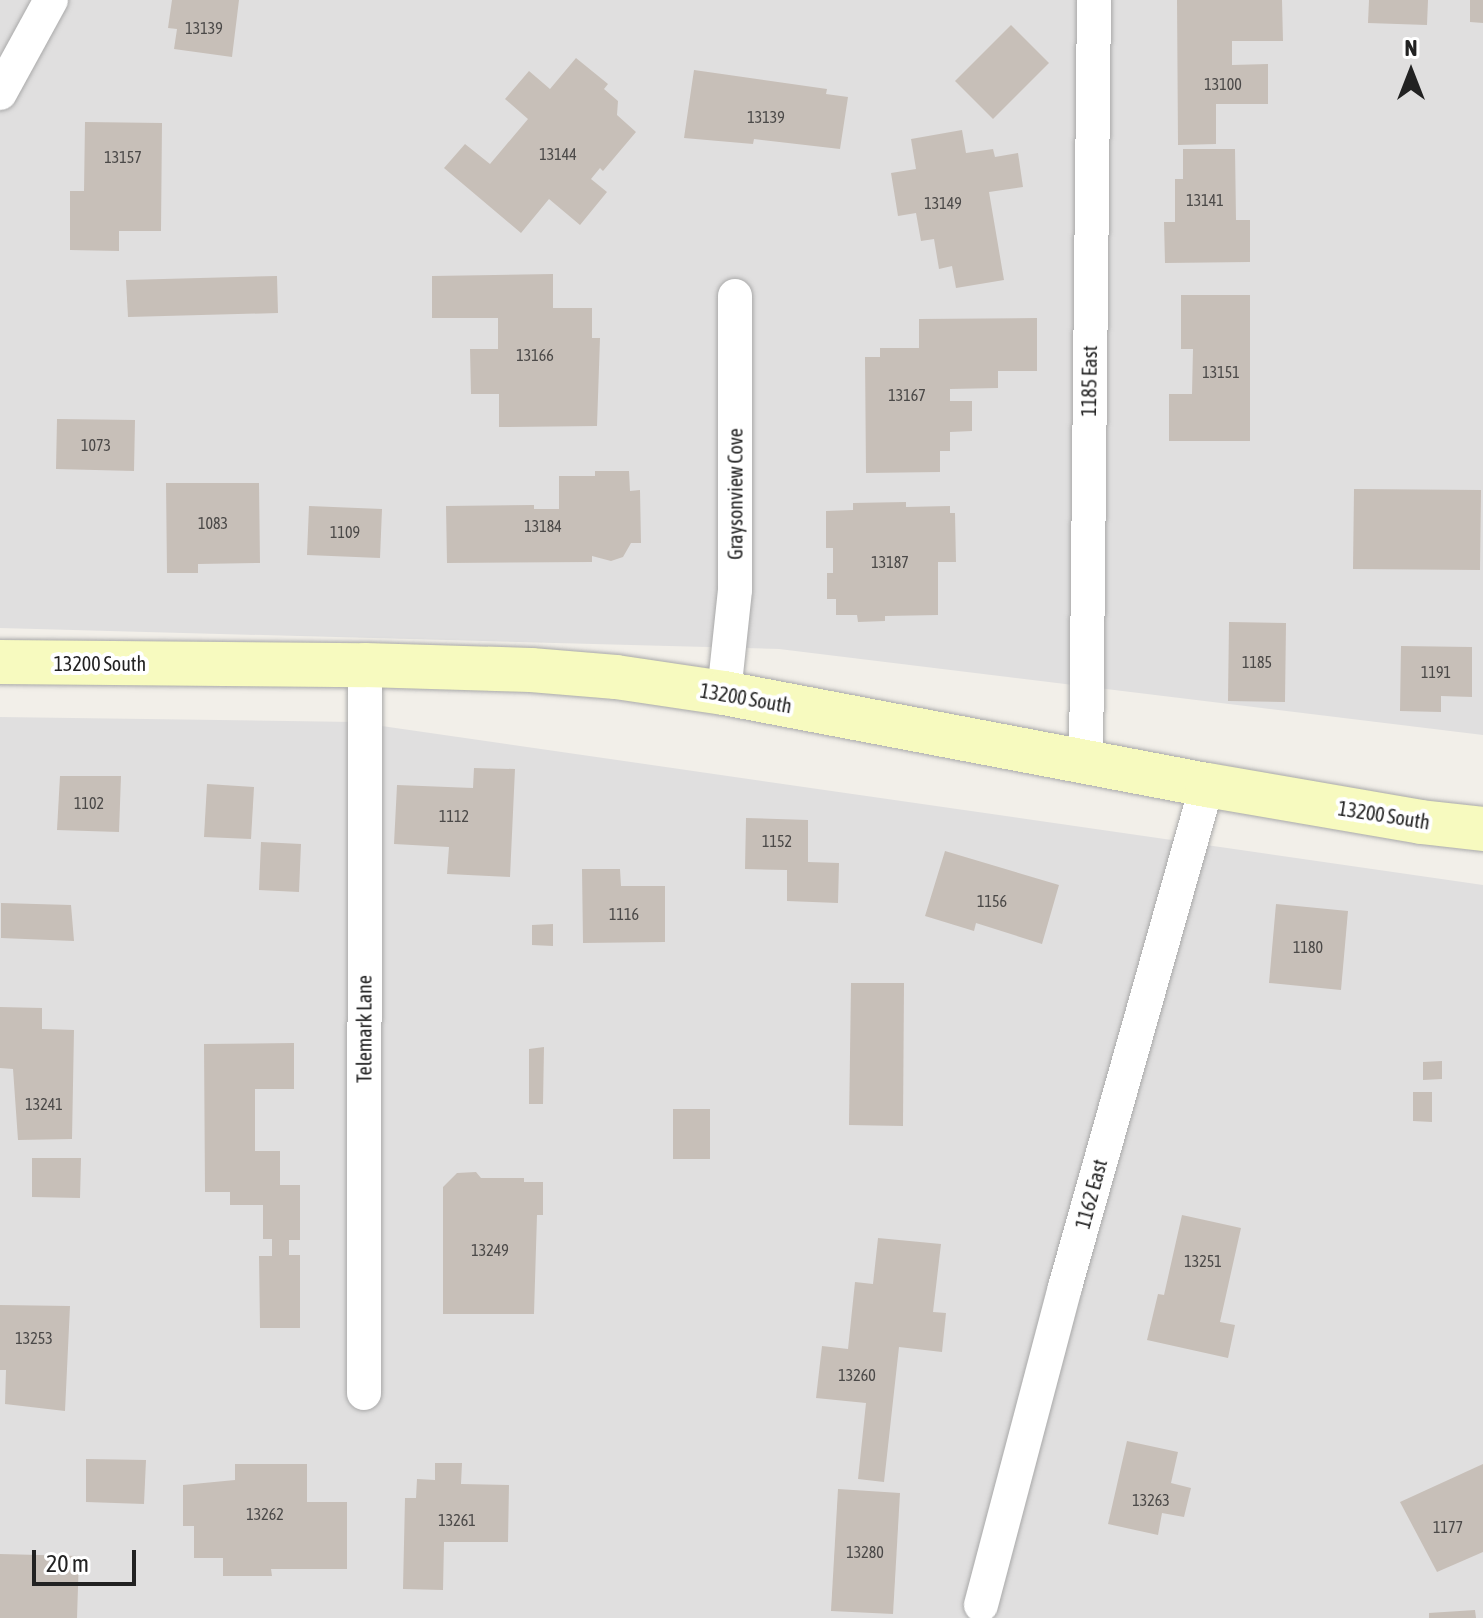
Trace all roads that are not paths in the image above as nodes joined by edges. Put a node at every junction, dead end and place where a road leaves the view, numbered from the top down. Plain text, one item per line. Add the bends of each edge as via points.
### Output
1 (51, 0) edge
2 (1094, 0) edge
3 (0, 93) edge
4 (735, 296) dead end
5 (0, 662) edge
6 (365, 665) junction
7 (724, 693) junction
8 (1086, 761) junction
9 (1207, 785) junction
10 (1483, 829) edge
11 (364, 1393) dead end
12 (981, 1605) dead end

1 - 3 street
2 - 8 street, 1185 East
4 - 7 street, Graysonview Cove via 735,590
5 - 6 street, 13200 South
6 - 7 street, 13200 South via 531,670
6 - 11 street, Telemark Lane
7 - 8 street, 13200 South
8 - 9 street, 13200 South
9 - 10 street, 13200 South
9 - 12 street, 1162 East

